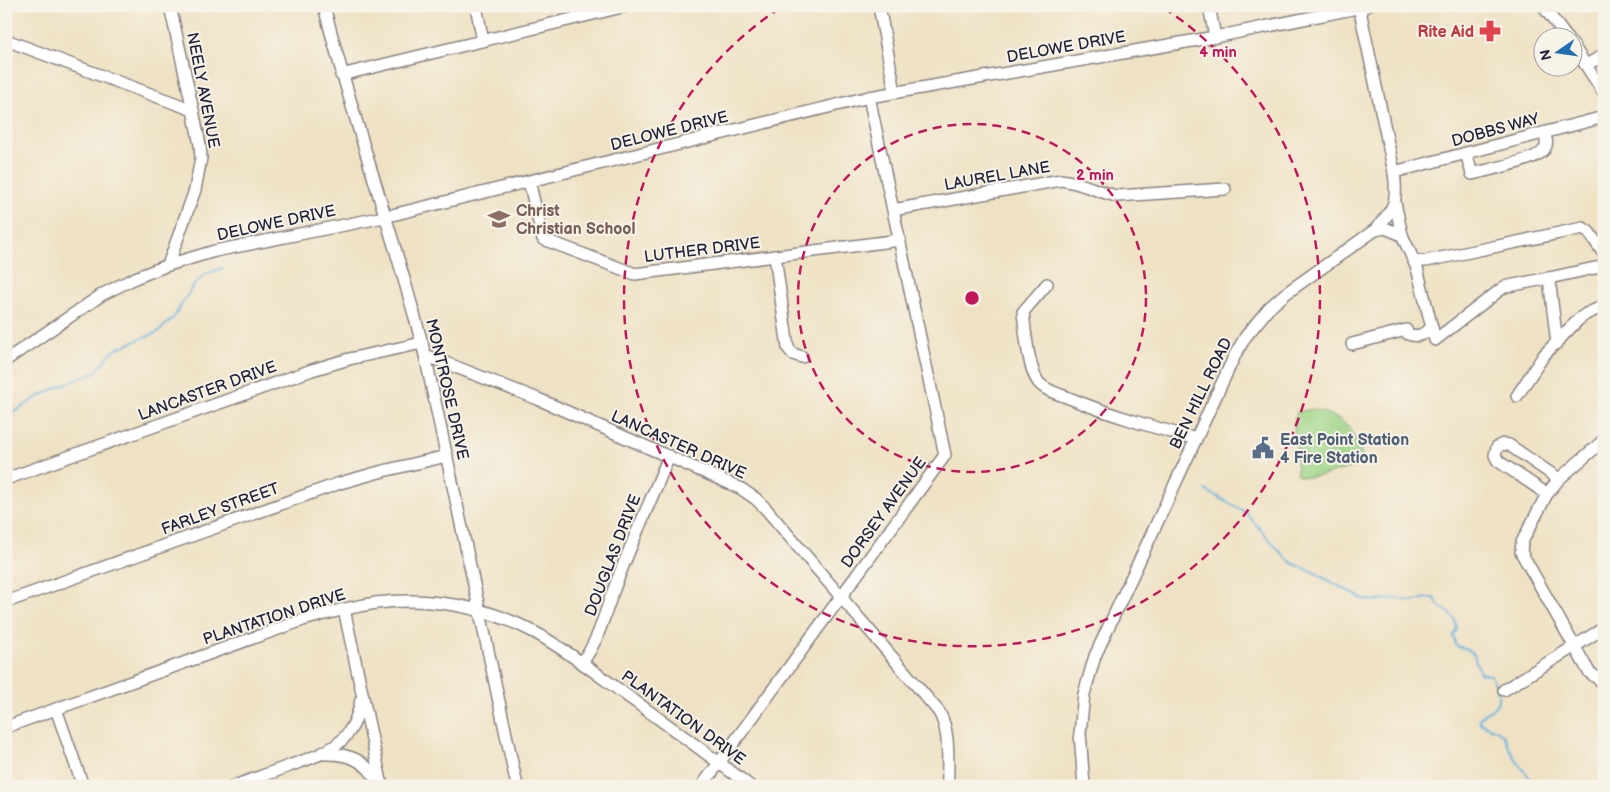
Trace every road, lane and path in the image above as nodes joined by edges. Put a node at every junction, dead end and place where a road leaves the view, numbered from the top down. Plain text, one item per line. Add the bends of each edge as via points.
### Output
1 (170, 6) edge
2 (324, 6) edge
3 (476, 6) edge
4 (626, 6) edge
5 (879, 6) edge
6 (1209, 6) edge
7 (1543, 6) edge
8 (1362, 7) edge
9 (1560, 28) edge
10 (1215, 37) junction
11 (6, 40) edge
12 (483, 41) junction
13 (1604, 55) edge
14 (1582, 59) edge
15 (1586, 65) junction
16 (341, 75) junction
17 (895, 92) junction
18 (1604, 93) edge
19 (869, 97) junction
20 (193, 110) junction
21 (1604, 117) edge
22 (1544, 133) junction
23 (1466, 153) junction
24 (1394, 172) junction
25 (530, 181) junction
26 (1225, 189) dead end
27 (1395, 203) junction
28 (893, 210) junction
29 (384, 217) junction
30 (1375, 230) junction
31 (1402, 235) junction
32 (900, 240) junction
33 (1604, 254) edge
34 (775, 256) junction
35 (1414, 262) junction
36 (168, 265) junction
37 (1604, 266) edge
38 (1549, 278) junction
39 (1047, 284) dead end
40 (1604, 306) edge
41 (1432, 328) junction
42 (422, 343) junction
43 (1556, 343) junction
44 (1352, 344) dead end
45 (425, 355) junction
46 (802, 357) dead end
47 (6, 360) edge
48 (1517, 396) dead end
49 (1196, 439) junction
50 (1604, 440) edge
51 (447, 456) junction
52 (669, 456) junction
53 (6, 479) edge
54 (1559, 479) junction
55 (1547, 494) junction
56 (841, 596) junction
57 (6, 602) edge
58 (344, 608) junction
59 (480, 611) junction
60 (1604, 628) edge
61 (1575, 646) junction
62 (582, 663) junction
63 (1604, 683) edge
64 (1504, 690) dead end
65 (362, 692) junction
66 (56, 709) junction
67 (6, 726) edge
68 (324, 754) junction
69 (719, 763) junction
70 (83, 786) edge
71 (234, 786) edge
72 (381, 786) edge
73 (517, 786) edge
74 (702, 786) edge
75 (750, 786) edge
76 (948, 786) edge
77 (1084, 786) edge

1 - 20 street, NEELY AVENUE
2 - 16 street, MONTROSE DRIVE
3 - 12 street
4 - 12 street
5 - 17 street
6 - 10 street
7 - 9 street
8 - 10 street, DELOWE DRIVE
8 - 24 street
10 - 17 street, DELOWE DRIVE
11 - 20 street
12 - 16 street
13 - 15 street
14 - 15 street
15 - 18 street
16 - 29 street, MONTROSE DRIVE
17 - 19 street, DELOWE DRIVE
19 - 25 street, DELOWE DRIVE
19 - 28 street, DORSEY AVENUE
20 - 36 street, NEELY AVENUE via 200,145 199,173
21 - 22 street, DOBBS WAY
22 - 23 street, DOBBS WAY
22 - 23 street via 1545,150 1536,157 1472,174
23 - 24 street, DOBBS WAY
24 - 27 street
25 - 29 street, DELOWE DRIVE
25 - 34 street, LUTHER DRIVE via 543,239 635,274
26 - 28 street, LAUREL LANE via 1116,196 1061,180
27 - 30 street, BEN HILL ROAD
27 - 31 street
28 - 32 street, DORSEY AVENUE
29 - 36 street, DELOWE DRIVE via 215,251
29 - 42 street, MONTROSE DRIVE
30 - 31 street via 1385,228
30 - 49 street, BEN HILL ROAD via 1285,294 1260,318 1234,355
31 - 35 street
32 - 34 street, LUTHER DRIVE
32 - 56 street, DORSEY AVENUE via 945,455
33 - 35 street via 1583,228
34 - 46 street via 788,348
35 - 41 street
36 - 47 street, DELOWE DRIVE via 103,294
37 - 38 street
38 - 41 street via 1504,287 1435,340
38 - 43 street
39 - 49 street via 1023,312 1038,382 1046,389 1096,410
40 - 43 street via 1578,320
41 - 44 street via 1422,335 1408,334 1406,330
42 - 45 street, MONTROSE DRIVE
42 - 53 street, LANCASTER DRIVE via 312,370
43 - 48 street via 1544,355
45 - 51 street, MONTROSE DRIVE
45 - 52 street, LANCASTER DRIVE via 538,399
49 - 77 street, BEN HILL ROAD via 1095,656 1084,694 1080,733
50 - 54 street
51 - 57 street, FARLEY STREET via 340,483
51 - 59 street, MONTROSE DRIVE
52 - 56 street, LANCASTER DRIVE via 740,488 756,499
52 - 62 street, DOUGLAS DRIVE via 614,589 599,634
54 - 55 street
54 - 55 street via 1509,445 1497,448 1495,455 1498,461
55 - 61 street via 1522,542 1521,552
56 - 69 street, DORSEY AVENUE
56 - 76 street, LANCASTER DRIVE via 944,720
58 - 59 street, PLANTATION DRIVE via 411,601
58 - 65 street
58 - 66 street, PLANTATION DRIVE
59 - 62 street, PLANTATION DRIVE via 533,631
59 - 73 street, MONTROSE DRIVE
60 - 61 street
61 - 63 street via 1589,672
61 - 64 street
62 - 69 street, PLANTATION DRIVE
65 - 68 street via 351,729
65 - 72 street
66 - 67 street, PLANTATION DRIVE
66 - 70 street
68 - 71 street
68 - 72 street via 348,755 359,760
69 - 74 street, DORSEY AVENUE
69 - 75 street, PLANTATION DRIVE

